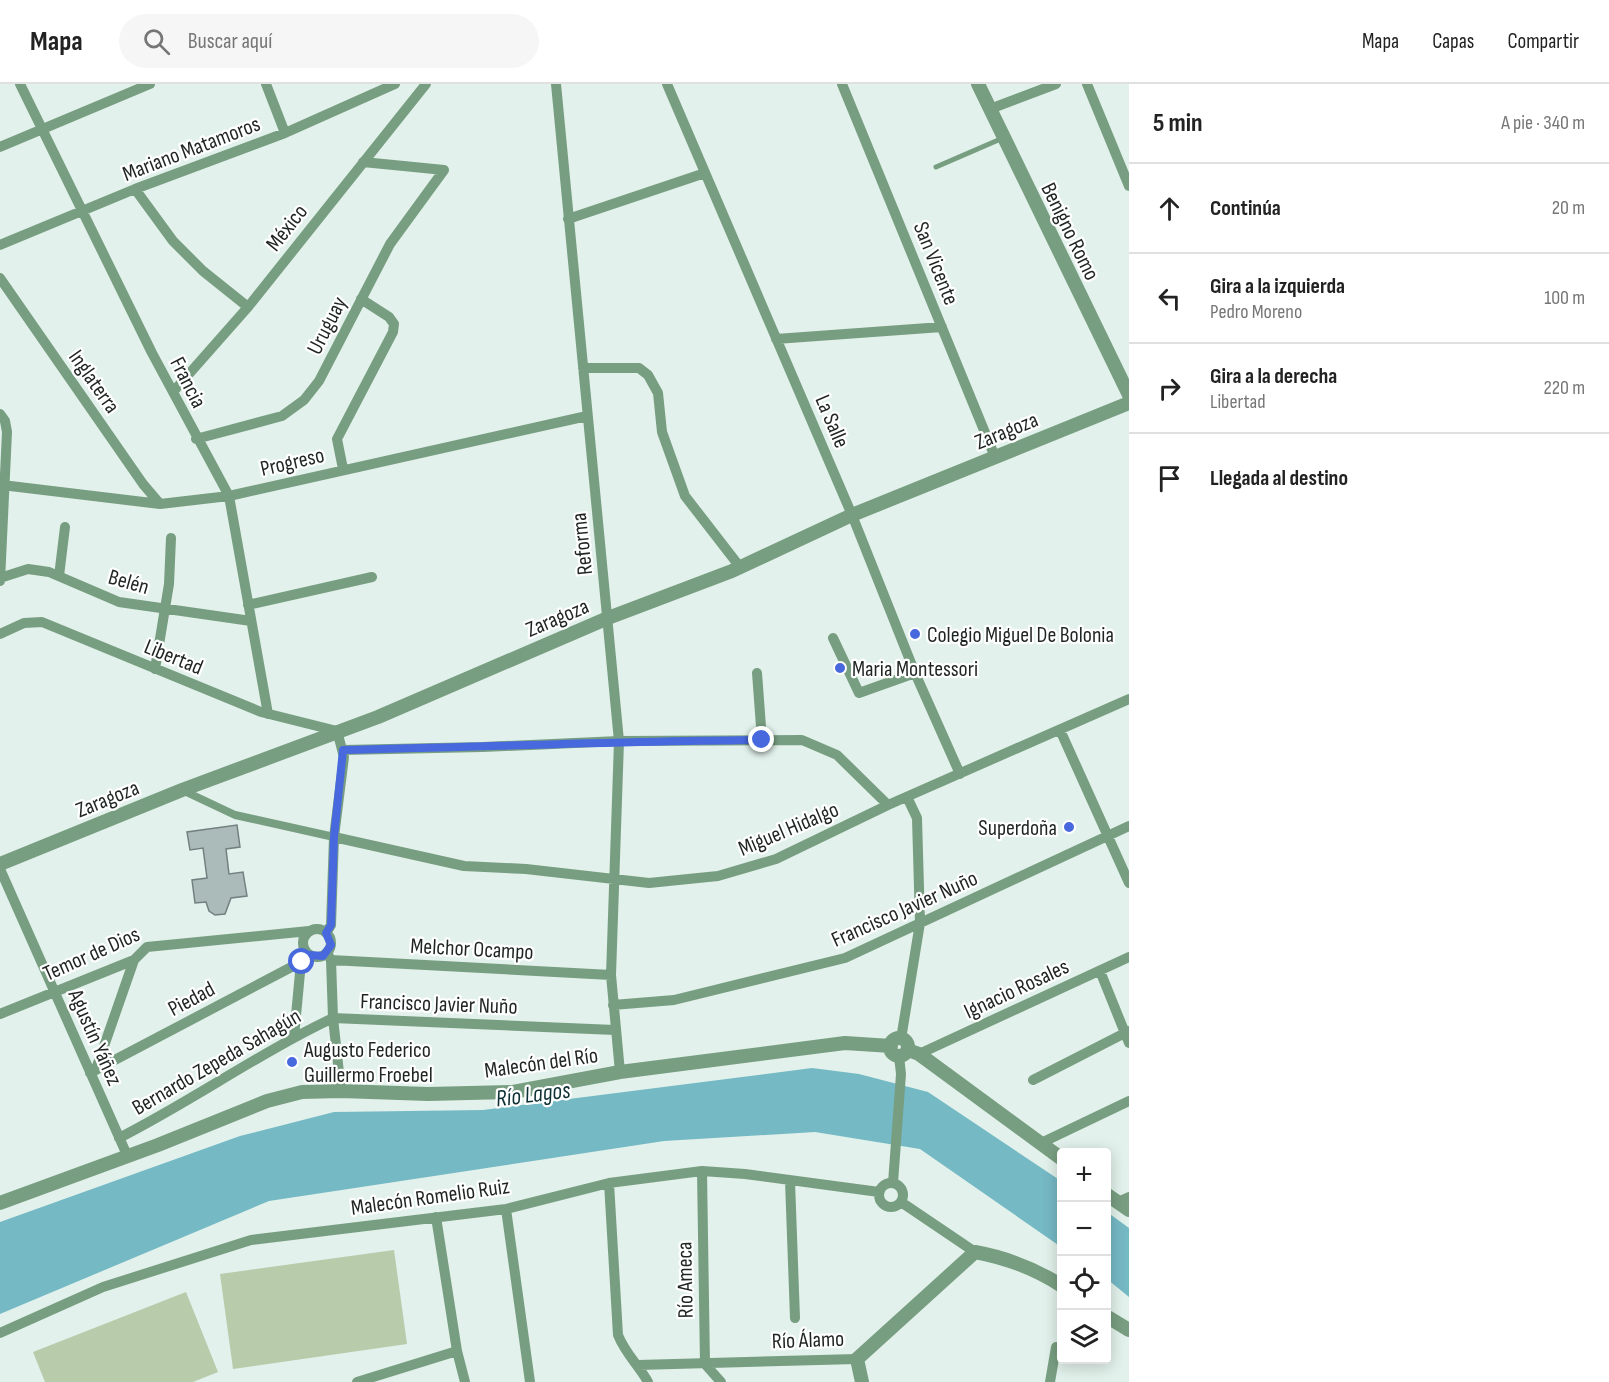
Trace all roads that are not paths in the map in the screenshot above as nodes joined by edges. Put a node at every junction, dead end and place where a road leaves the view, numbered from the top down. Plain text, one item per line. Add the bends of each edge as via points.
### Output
1 (20, 84) edge
2 (150, 84) edge
3 (266, 84) edge
4 (395, 84) edge
5 (426, 84) edge
6 (556, 84) edge
7 (667, 84) edge
8 (842, 84) edge
9 (978, 84) edge
10 (1056, 84) edge
11 (1087, 84) edge
12 (990, 110) junction
13 (42, 129) junction
14 (285, 133) junction
15 (1004, 138) junction
16 (0, 147) edge
17 (363, 162) junction
18 (936, 167) dead end
19 (705, 173) junction
20 (1129, 186) edge
21 (135, 189) junction
22 (83, 212) junction
23 (568, 219) junction
24 (0, 245) edge
25 (0, 278) edge
26 (361, 299) junction
27 (248, 307) junction
28 (942, 327) junction
29 (776, 339) junction
30 (583, 368) junction
31 (173, 392) junction
32 (1129, 395) edge
33 (1129, 403) edge
34 (0, 414) edge
35 (588, 416) junction
36 (196, 439) junction
37 (995, 457) junction
38 (344, 469) junction
39 (3, 485) junction
40 (229, 496) junction
41 (160, 504) junction
42 (852, 515) junction
43 (65, 527) dead end
44 (171, 538) dead end
45 (740, 567) junction
46 (59, 576) junction
47 (372, 577) dead end
48 (0, 580) edge
49 (249, 605) junction
50 (164, 610) junction
51 (608, 618) junction
52 (251, 621) junction
53 (0, 634) edge
54 (833, 638) dead end
55 (155, 669) junction
56 (915, 673) junction
57 (757, 674) dead end
58 (1129, 699) edge
59 (268, 714) junction
60 (1060, 730) junction
61 (337, 731) junction
62 (762, 740) junction
63 (619, 741) junction
64 (343, 750) junction
65 (960, 774) junction
66 (182, 790) junction
67 (907, 797) junction
68 (888, 805) junction
69 (1129, 826) edge
70 (1107, 836) junction
71 (334, 837) junction
72 (0, 864) edge
73 (0, 870) edge
74 (615, 880) junction
75 (1129, 882) edge
76 (920, 923) junction
77 (309, 932) junction
78 (326, 933) junction
79 (329, 957) junction
80 (1129, 957) edge
81 (305, 959) junction
82 (134, 960) junction
83 (1100, 971) junction
84 (611, 975) junction
85 (54, 992) junction
86 (613, 1005) junction
87 (0, 1014) edge
88 (333, 1018) junction
89 (615, 1030) junction
90 (1128, 1036) edge
91 (294, 1037) junction
92 (904, 1049) junction
93 (93, 1071) junction
94 (620, 1072) junction
95 (1033, 1080) dead end
96 (341, 1091) junction
97 (1129, 1101) edge
98 (119, 1138) junction
99 (1039, 1144) junction
100 (127, 1155) junction
101 (1057, 1156) edge
102 (702, 1171) junction
103 (790, 1181) junction
104 (893, 1183) junction
105 (609, 1184) junction
106 (879, 1192) junction
107 (901, 1202) junction
108 (0, 1203) edge
109 (506, 1209) junction
110 (436, 1217) junction
111 (975, 1252) junction
112 (1057, 1283) edge
113 (795, 1318) dead end
114 (1111, 1319) edge
115 (1129, 1330) edge
116 (0, 1333) edge
117 (1056, 1347) dead end
118 (456, 1351) junction
119 (857, 1359) junction
120 (705, 1364) junction
121 (638, 1365) junction
122 (357, 1382) edge
123 (465, 1382) edge
124 (530, 1382) edge
125 (648, 1382) edge
126 (721, 1382) edge
127 (862, 1382) edge
128 (1050, 1382) edge

1 - 13 street, Francia
2 - 13 street
3 - 14 street
4 - 14 street, Mariano Matamoros
5 - 17 street, México
6 - 23 street, Reforma
7 - 19 street, La Salle
8 - 28 street, San Vicente
9 - 12 street, Benigno Romo
10 - 12 street
11 - 20 street
12 - 15 street, Benigno Romo
13 - 16 street
13 - 22 street, Francia
14 - 21 street, Mariano Matamoros
15 - 18 lane
15 - 32 street, Benigno Romo
17 - 26 street, Uruguay via 444,170 390,244
17 - 27 street, México
19 - 23 street
19 - 29 street, La Salle
21 - 22 street, Mariano Matamoros
21 - 27 street via 173,241
22 - 24 street, Mariano Matamoros
22 - 31 street, Francia
23 - 30 street, Reforma
25 - 41 street, Inglaterra via 142,484
26 - 36 street, Uruguay via 319,381 304,400 282,416
26 - 38 street via 394,324 337,439
27 - 31 street, México
28 - 29 street
28 - 37 street, San Vicente
29 - 42 street, La Salle
30 - 35 street, Reforma
30 - 45 street via 639,368 648,375 658,393 662,432 685,496
31 - 36 street, Francia
33 - 37 street, Zaragoza
34 - 39 street via 7,432
35 - 38 street, Progreso
35 - 51 street, Reforma
36 - 40 street, Francia
37 - 42 street, Zaragoza
38 - 40 street, Progreso
39 - 41 street, Progreso
39 - 48 street
40 - 41 street, Progreso
40 - 49 street, Francia
42 - 45 street, Zaragoza
42 - 56 street, La Salle
43 - 46 street
44 - 50 street
45 - 51 street, Zaragoza
46 - 48 street, Belén via 28,569
46 - 50 street, Belén via 119,602
47 - 49 street
49 - 52 street, Francia
50 - 52 street, Belén
50 - 55 street
51 - 61 street, Zaragoza
51 - 63 street, Reforma
52 - 59 street, Francia
53 - 55 street, Libertad via 24,623 42,622
54 - 56 street via 858,693
55 - 59 street, Libertad
56 - 65 street, La Salle
57 - 62 street
58 - 60 street, Miguel Hidalgo
59 - 61 street, Libertad
60 - 65 street, Miguel Hidalgo
60 - 70 street
61 - 64 street
61 - 66 street, Zaragoza
62 - 63 street
62 - 68 street via 802,740 837,755
63 - 64 street
63 - 74 street, Reforma
64 - 71 street
65 - 67 street, Miguel Hidalgo
66 - 71 street via 235,815
66 - 72 street, Zaragoza
67 - 68 street, Miguel Hidalgo
67 - 76 street via 917,818
68 - 74 street, Miguel Hidalgo via 776,859 718,876 649,883
69 - 70 street, Francisco Javier Nuño
70 - 75 street
70 - 76 street, Francisco Javier Nuño
71 - 74 street, Miguel Hidalgo via 464,866
71 - 78 street via 331,925
73 - 85 street, Agustín Yáñez
74 - 84 street, Reforma
76 - 86 street, Francisco Javier Nuño via 845,958 674,1000
76 - 92 street
77 - 78 street via 318,929
77 - 81 street via 303,943
77 - 82 street, Temor de Dios via 147,947
78 - 79 street via 331,941
79 - 81 street
79 - 84 street, Melchor Ocampo
79 - 88 street
80 - 83 street, Ignacio Rosales
81 - 91 street
81 - 93 street, Piedad
82 - 85 street, Temor de Dios
82 - 93 street
83 - 90 street
83 - 92 street, Ignacio Rosales
84 - 86 street, Reforma
85 - 87 street, Temor de Dios
85 - 93 street, Agustín Yáñez
86 - 89 street, Reforma
88 - 89 street, Francisco Javier Nuño
88 - 91 street, Bernardo Zepeda Sahagún
88 - 96 street
89 - 94 street, Reforma
90 - 95 street
91 - 98 street, Bernardo Zepeda Sahagún via 169,1113
92 - 94 street, Malecón del Río via 845,1043
92 - 99 street
92 - 104 street
93 - 98 street, Agustín Yáñez
94 - 96 street, Malecón del Río via 513,1092
96 - 100 street, Malecón del Río via 302,1092 267,1101
97 - 99 street
98 - 100 street, Agustín Yáñez
99 - 101 street
100 - 108 street, Malecón del Río
102 - 103 street, Malecón Romelio Ruiz
102 - 105 street, Malecón Romelio Ruiz
102 - 120 street, Río Ameca
103 - 106 street, Malecón Romelio Ruiz
103 - 113 street
104 - 106 street
104 - 107 street via 903,1190
105 - 109 street, Malecón Romelio Ruiz
105 - 121 street via 618,1335 623,1348
106 - 107 street via 886,1206 894,1207
107 - 111 street
109 - 110 street, Malecón Romelio Ruiz
109 - 124 street
110 - 116 street, Malecón Romelio Ruiz via 251,1240 103,1287
110 - 118 street
111 - 112 street via 1035,1269
111 - 119 street, Río Álamo
114 - 115 street
117 - 128 street
118 - 122 street
118 - 123 street
119 - 120 street, Río Álamo
119 - 127 street
120 - 121 street, Río Álamo
120 - 126 street
121 - 125 street

